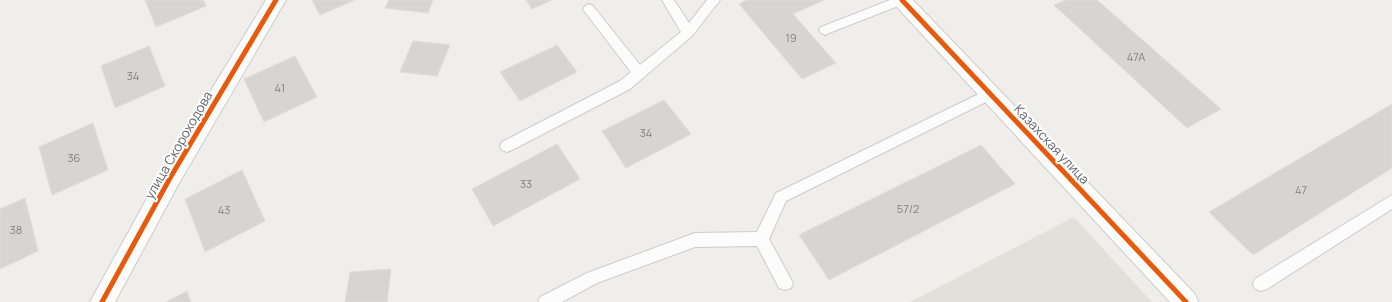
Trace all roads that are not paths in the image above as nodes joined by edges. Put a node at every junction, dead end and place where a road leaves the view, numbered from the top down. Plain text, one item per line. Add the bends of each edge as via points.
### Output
1 (276, 0) edge
2 (668, 0) edge
3 (714, 0) edge
4 (902, 0) edge
5 (589, 9) dead end
6 (825, 30) dead end
7 (688, 32) junction
8 (639, 73) junction
9 (989, 94) junction
10 (507, 146) dead end
11 (1392, 201) edge
12 (761, 239) junction
13 (786, 282) dead end
14 (1261, 284) dead end
15 (102, 302) edge
16 (546, 302) edge
17 (1186, 302) edge

1 - 15 street, улица Скороходова via 170,178
2 - 7 lane
3 - 7 lane
4 - 6 lane
4 - 9 street, Казахская улица
5 - 8 lane
7 - 8 lane
8 - 10 lane via 625,85
9 - 12 lane via 781,197
9 - 17 street, Казахская улица
11 - 14 lane
12 - 13 lane
12 - 16 lane via 695,240 592,278

